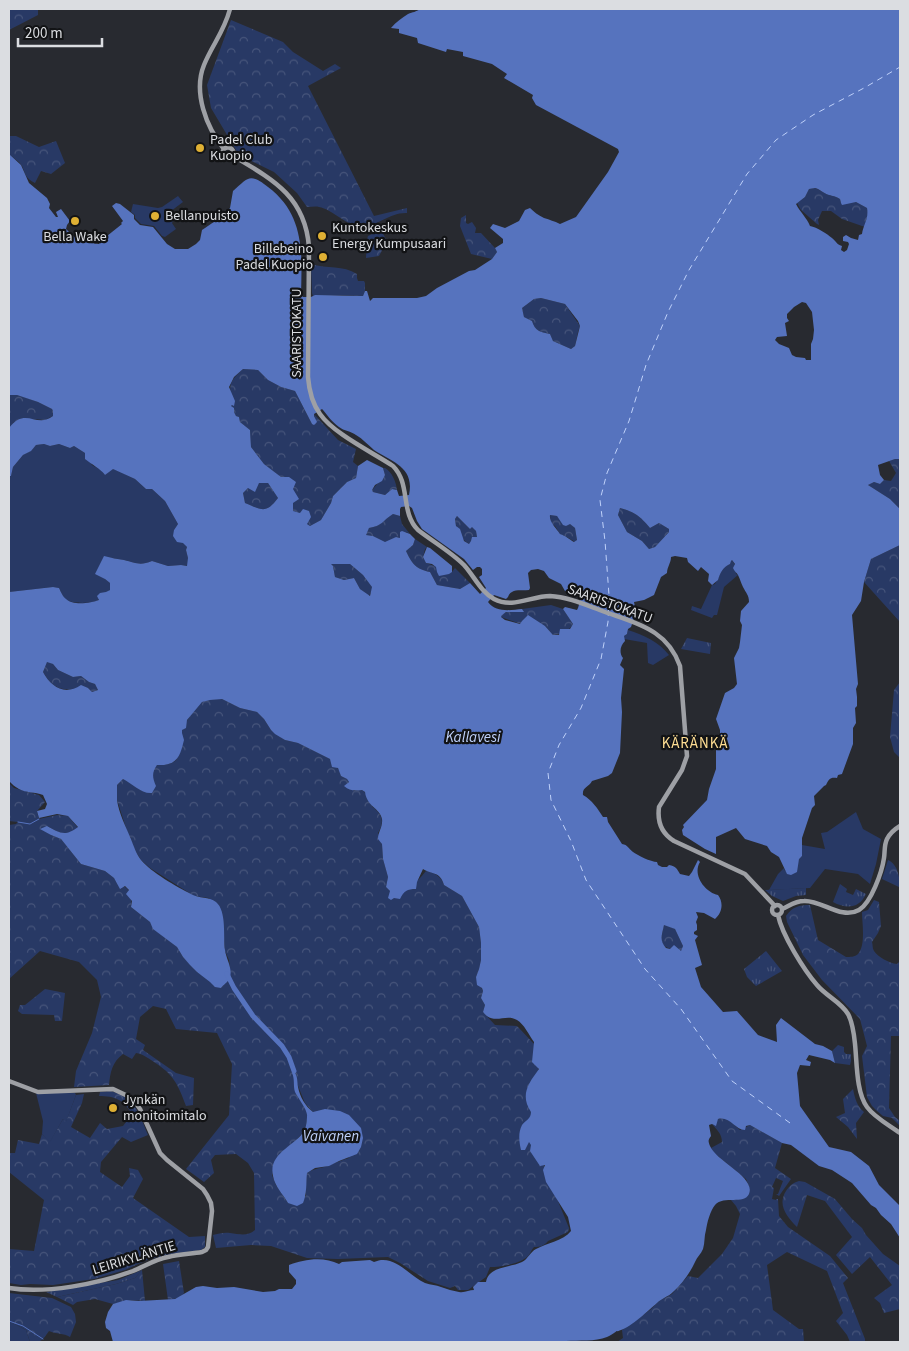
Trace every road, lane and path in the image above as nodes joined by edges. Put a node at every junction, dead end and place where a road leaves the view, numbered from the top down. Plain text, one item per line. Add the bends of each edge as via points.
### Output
1 (230, 9) edge
2 (224, 148) junction
3 (233, 156) junction
4 (900, 826) edge
5 (775, 906) junction
6 (782, 909) junction
7 (778, 915) junction
8 (9, 1081) edge
9 (900, 1133) edge
10 (9, 1288) edge

1 - 2 main road via 200,77 203,111
2 - 3 main road via 231,148
2 - 3 main road via 224,157
3 - 5 main road, SAARISTOKATU via 286,192 304,222 308,239 309,386 320,415 345,436 393,466 402,478 412,524 459,561 494,599 511,603 547,596 566,598 643,626 674,650 682,680 687,756 659,807 661,829 674,841 745,874
4 - 6 main road via 887,839 876,883 860,909 842,912 804,901
5 - 6 main road
5 - 7 main road via 772,913
6 - 7 main road
7 - 9 main road via 808,972 848,1014 854,1031 860,1092 867,1107
8 - 10 main road, LEIRIKYLÄNTIE via 38,1092 113,1089 132,1098 160,1153 203,1189 211,1203 212,1219 208,1247 200,1253 168,1257 85,1284 25,1290

